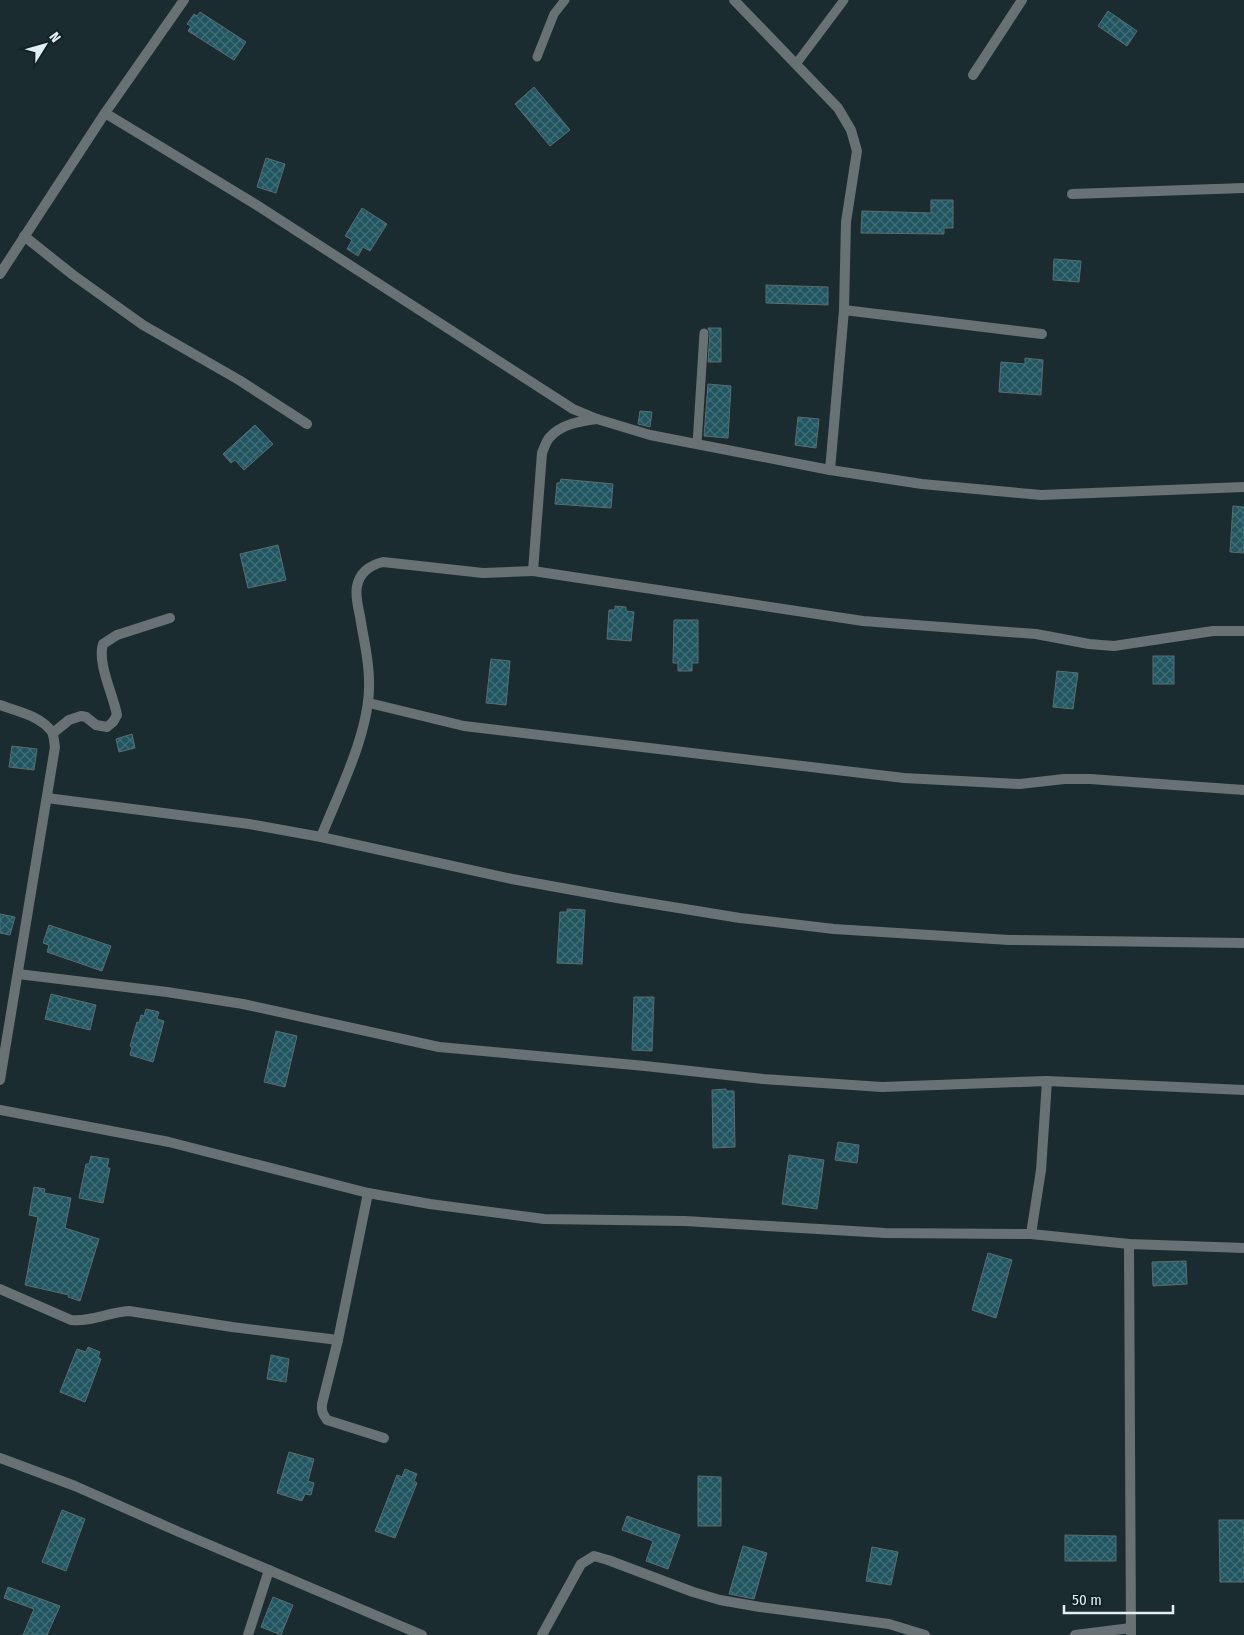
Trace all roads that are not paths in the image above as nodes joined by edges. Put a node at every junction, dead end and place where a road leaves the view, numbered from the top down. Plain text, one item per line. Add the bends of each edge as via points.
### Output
1 (184, 0) edge
2 (565, 0) edge
3 (734, 0) edge
4 (844, 0) edge
5 (1022, 0) edge
6 (537, 57) dead end
7 (796, 64) junction
8 (973, 75) dead end
9 (105, 113) junction
10 (1244, 188) edge
11 (1072, 194) dead end
12 (24, 236) junction
13 (0, 274) edge
14 (844, 310) junction
15 (704, 333) dead end
16 (1042, 334) dead end
17 (597, 419) junction
18 (307, 424) dead end
19 (696, 444) junction
20 (830, 470) junction
21 (1244, 487) edge
22 (533, 571) junction
23 (170, 618) dead end
24 (1244, 631) edge
25 (369, 703) junction
26 (0, 705) edge
27 (53, 734) junction
28 (1244, 790) edge
29 (47, 798) junction
30 (321, 837) junction
31 (1244, 943) edge
32 (18, 974) junction
33 (0, 1080) edge
34 (1047, 1082) junction
35 (1244, 1090) edge
36 (0, 1110) edge
37 (368, 1193) junction
38 (1031, 1234) junction
39 (1129, 1244) junction
40 (1244, 1248) edge
41 (0, 1289) edge
42 (338, 1340) junction
43 (384, 1438) dead end
44 (0, 1458) edge
45 (270, 1570) junction
46 (1131, 1631) edge
47 (248, 1635) edge
48 (422, 1635) edge
49 (542, 1635) edge
50 (925, 1635) edge
51 (1075, 1635) edge

1 - 9 street
2 - 6 lane via 554,14
3 - 7 street
4 - 7 lane
5 - 8 street
7 - 14 street via 838,108 851,130 857,151 846,222
9 - 12 street
9 - 17 street via 255,204 573,409
10 - 11 street
12 - 13 street
12 - 18 street via 142,325 239,380
14 - 16 street
14 - 20 street
15 - 19 lane
17 - 19 street via 650,435
17 - 22 street via 574,422 548,438 542,453
19 - 20 street
20 - 21 street via 922,484 1041,495
22 - 24 street via 863,621 1036,634 1089,644 1114,646 1213,631
22 - 25 street via 483,573 384,562 372,565 362,573 357,586
23 - 27 street via 117,635 103,644 100,651 117,715 113,722 107,727 96,725 81,716 70,720
25 - 28 street via 464,726 904,778 1020,784 1090,779
25 - 30 street via 352,760
26 - 27 street via 34,717
27 - 29 street via 55,747
29 - 30 street via 249,824
29 - 32 street
30 - 31 street via 512,879 617,898 834,929 1009,940
32 - 33 street
32 - 34 street via 243,1004 439,1047 882,1088
34 - 35 street
34 - 38 street via 1041,1170
36 - 37 street via 169,1142
37 - 38 street via 544,1220 685,1221 885,1233
37 - 42 street
38 - 39 street
39 - 40 street
39 - 46 street
41 - 42 street via 71,1320 82,1321 129,1311
42 - 43 street via 322,1404 323,1415 327,1420
44 - 45 street via 75,1486
45 - 47 street
45 - 48 street
46 - 51 street
49 - 50 street via 581,1564 594,1556 720,1600 889,1624

